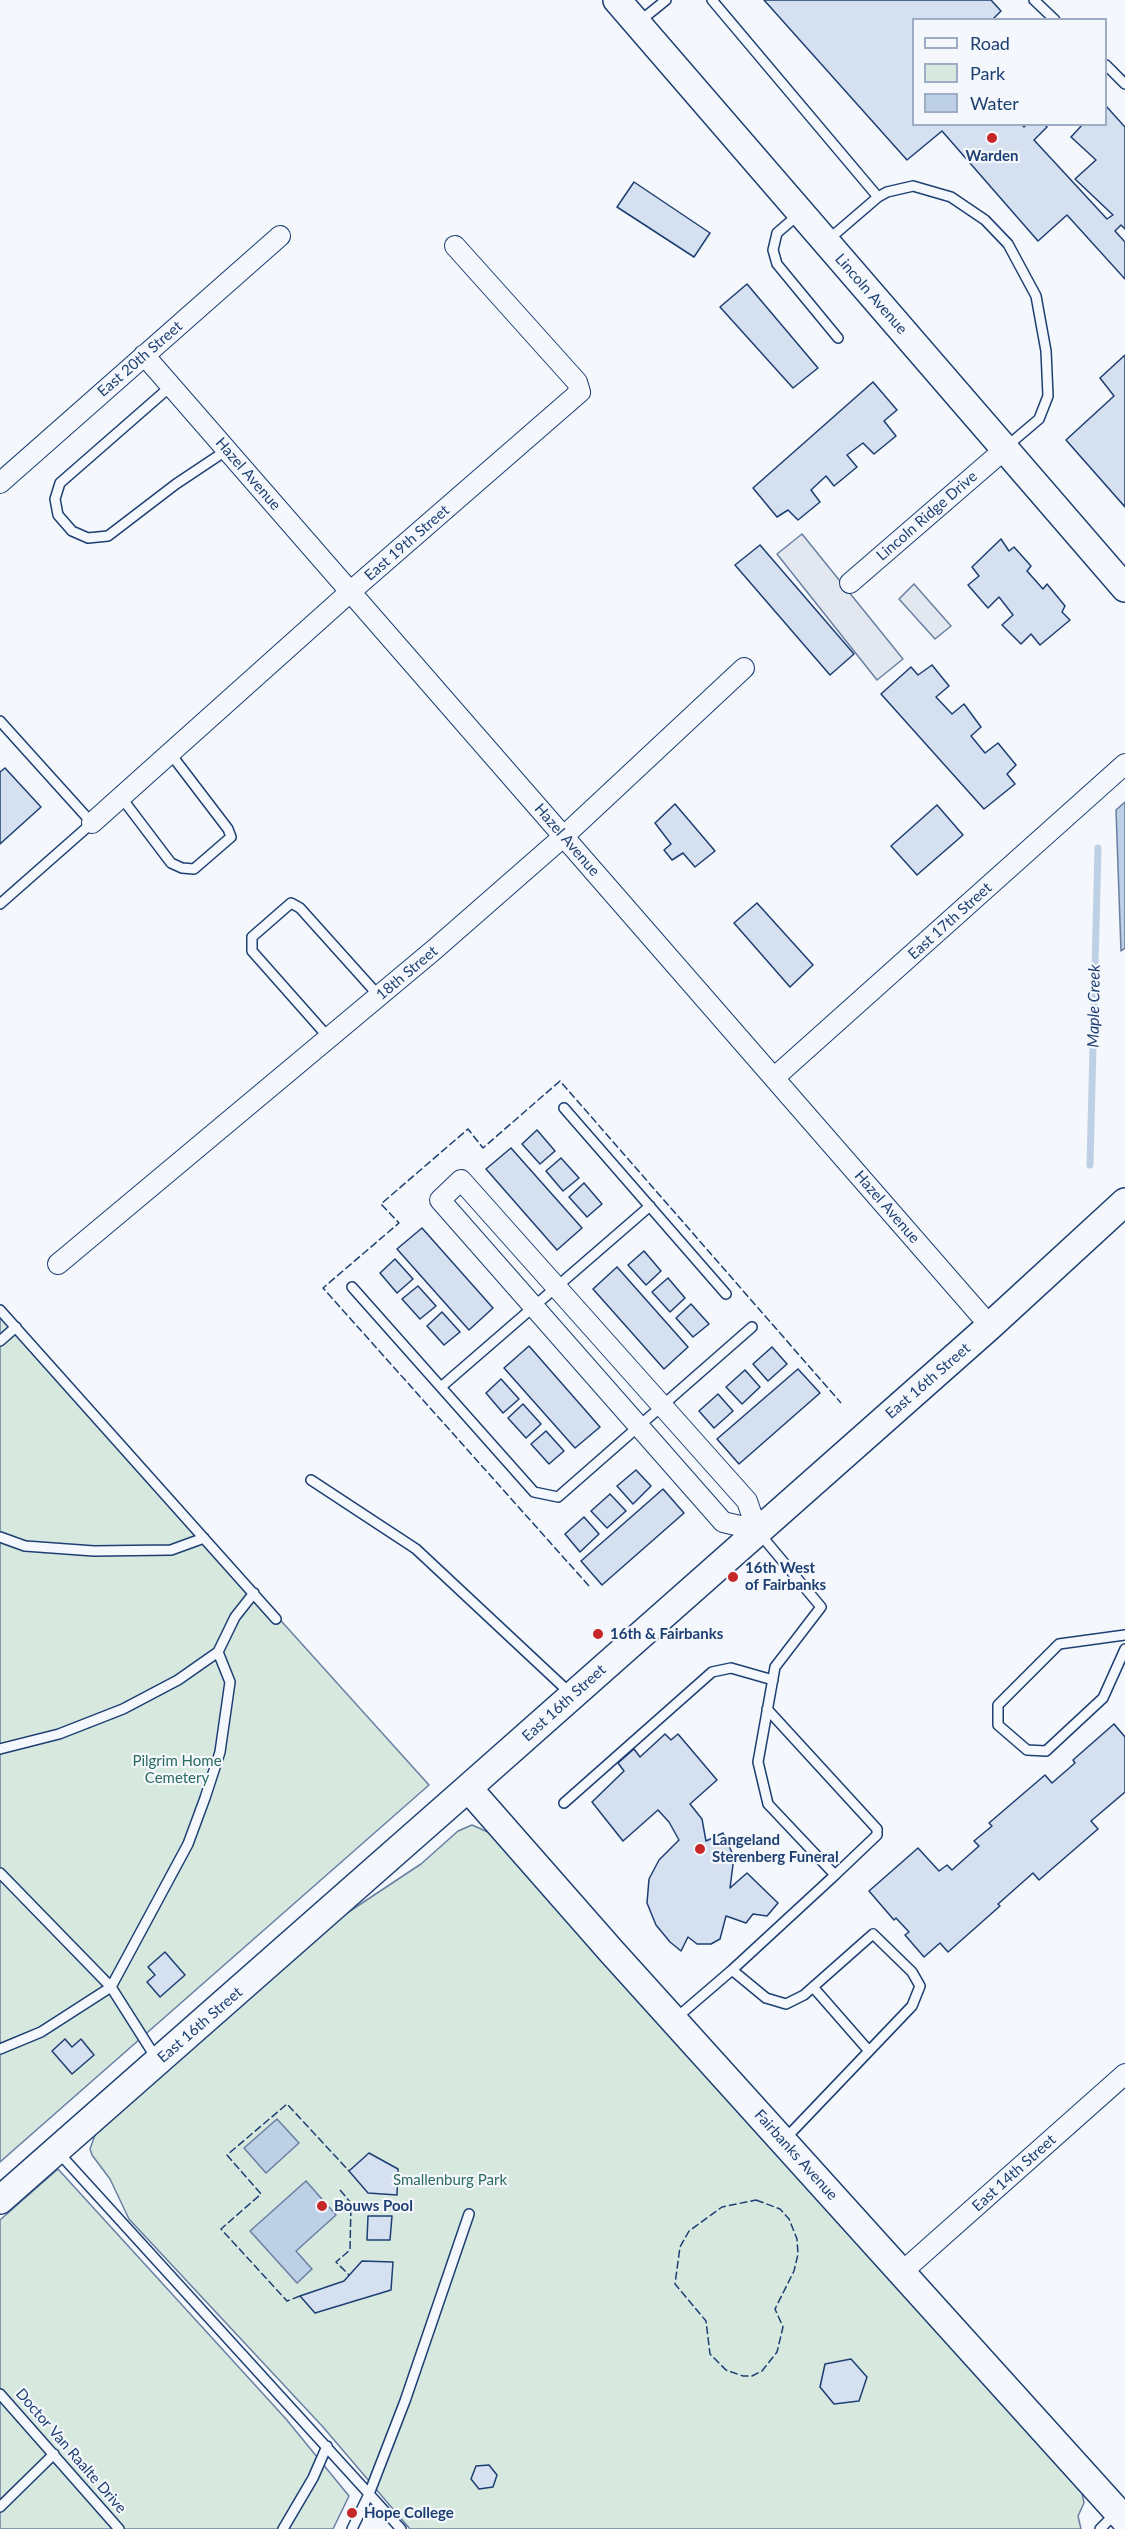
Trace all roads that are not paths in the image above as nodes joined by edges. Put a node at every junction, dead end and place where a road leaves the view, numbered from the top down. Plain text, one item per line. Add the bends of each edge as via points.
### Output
1 (617, 0) edge
2 (666, 0) edge
3 (712, 0) edge
4 (1034, 0) edge
5 (1054, 18) edge
6 (638, 24) junction
7 (1107, 66) edge
8 (1125, 84) edge
9 (878, 197) junction
10 (801, 213) junction
11 (279, 236) dead end
12 (826, 242) junction
13 (455, 246) dead end
14 (838, 338) dead end
15 (144, 355) junction
16 (171, 386) junction
17 (1005, 449) junction
18 (227, 450) junction
19 (0, 483) edge
20 (850, 583) dead end
21 (1125, 588) edge
22 (350, 592) junction
23 (744, 668) dead end
24 (0, 722) edge
25 (170, 753) junction
26 (1125, 764) edge
27 (121, 797) junction
28 (92, 823) junction
29 (563, 837) junction
30 (0, 904) edge
31 (379, 996) junction
32 (329, 1038) junction
33 (775, 1077) junction
34 (564, 1108) dead end
35 (1125, 1202) edge
36 (650, 1206) junction
37 (58, 1264) dead end
38 (352, 1287) dead end
39 (558, 1288) junction
40 (726, 1294) dead end
41 (535, 1308) junction
42 (0, 1310) edge
43 (990, 1326) junction
44 (16, 1327) junction
45 (752, 1327) dead end
46 (0, 1341) edge
47 (441, 1388) junction
48 (662, 1406) junction
49 (640, 1427) junction
50 (311, 1480) dead end
51 (757, 1530) junction
52 (0, 1537) edge
53 (204, 1538) junction
54 (254, 1593) junction
55 (276, 1619) dead end
56 (1125, 1635) edge
57 (1125, 1649) edge
58 (218, 1652) junction
59 (773, 1680) junction
60 (572, 1695) junction
61 (767, 1709) junction
62 (0, 1749) edge
63 (468, 1788) junction
64 (564, 1803) dead end
65 (0, 1873) edge
66 (835, 1875) junction
67 (732, 1970) junction
68 (111, 1987) junction
69 (813, 1987) junction
70 (674, 2020) junction
71 (0, 2049) edge
72 (869, 2051) junction
73 (159, 2061) junction
74 (1125, 2074) edge
75 (783, 2141) junction
76 (56, 2150) junction
77 (0, 2200) edge
78 (469, 2214) dead end
79 (902, 2272) junction
80 (0, 2394) edge
81 (327, 2446) junction
82 (54, 2454) junction
83 (369, 2494) junction
84 (0, 2507) edge
85 (1117, 2516) edge
86 (119, 2529) edge
87 (283, 2529) edge
88 (352, 2529) edge
89 (401, 2529) edge

1 - 6 street, Lincoln Avenue
2 - 6 lane
3 - 9 lane
4 - 5 lane
6 - 10 street, Lincoln Avenue
7 - 8 lane
9 - 12 lane
9 - 17 lane via 913,186 951,196 985,220 1008,244 1036,296 1046,351 1048,396 1039,419
10 - 12 street, Lincoln Avenue
10 - 14 lane via 777,233 773,250 777,264
11 - 15 street, East 20th Street
12 - 17 street, Lincoln Avenue
13 - 22 street, East 19th Street via 577,382 580,392
15 - 16 street, Hazel Avenue
15 - 19 street, East 20th Street
16 - 18 street, Hazel Avenue
16 - 18 lane via 60,483 55,499 58,515 72,531 88,538 108,536
17 - 20 street, Lincoln Ridge Drive
17 - 21 street, Lincoln Avenue
18 - 22 street, Hazel Avenue
22 - 25 street, East 19th Street
22 - 29 street, Hazel Avenue
23 - 29 street, 18th Street
24 - 28 lane
25 - 27 street, East 19th Street
25 - 27 lane via 231,837 194,869 182,868 171,863
26 - 33 street, East 17th Street
27 - 28 street, East 19th Street
28 - 30 lane
29 - 31 street, 18th Street
29 - 33 street, Hazel Avenue
31 - 32 street, 18th Street
31 - 32 lane via 300,908 291,903 252,937 252,951
32 - 37 street, 18th Street
33 - 43 street, Hazel Avenue
34 - 36 lane
35 - 43 street, East 16th Street
36 - 39 lane
36 - 40 lane
38 - 47 lane
39 - 41 lane
39 - 41 street via 461,1180 440,1200
39 - 48 street
41 - 47 lane
41 - 49 street
42 - 44 lane
43 - 51 street, East 16th Street
44 - 46 lane
44 - 53 lane
45 - 48 lane
47 - 49 lane via 534,1492 558,1497
48 - 49 lane
48 - 51 street via 747,1501
49 - 51 street via 723,1522
50 - 60 lane via 417,1548
51 - 59 lane via 821,1607 775,1667
51 - 60 street, East 16th Street
52 - 53 lane via 26,1546 94,1551 171,1550
53 - 54 lane
54 - 55 lane
54 - 58 lane via 235,1617
56 - 57 lane via 1059,1644 998,1705 998,1725 1027,1750 1046,1751 1103,1698
58 - 62 lane via 178,1680 123,1709 59,1734
58 - 68 lane via 230,1682 220,1752 188,1844
59 - 61 lane
59 - 64 lane via 731,1668 712,1672
60 - 63 street, East 16th Street
61 - 66 lane via 758,1761 768,1804
61 - 66 lane via 877,1829 877,1835
63 - 70 street, Fairbanks Avenue
63 - 73 street, East 16th Street
65 - 68 lane
66 - 67 lane
67 - 69 lane via 766,1998 786,2004
67 - 70 lane
68 - 71 lane via 40,2032
68 - 73 lane
69 - 72 lane
69 - 72 lane via 873,1934 912,1972 920,1986 912,2006
70 - 75 street, Fairbanks Avenue
72 - 75 lane
73 - 76 street, East 16th Street
74 - 79 street, East 14th Street
75 - 79 street, Fairbanks Avenue
76 - 77 street, East 16th Street
76 - 81 lane
78 - 83 lane
79 - 85 street, Fairbanks Avenue
80 - 82 lane, Doctor Van Raalte Drive
81 - 83 lane
81 - 87 lane
82 - 84 lane
82 - 86 lane, Doctor Van Raalte Drive
83 - 88 lane
83 - 89 lane

